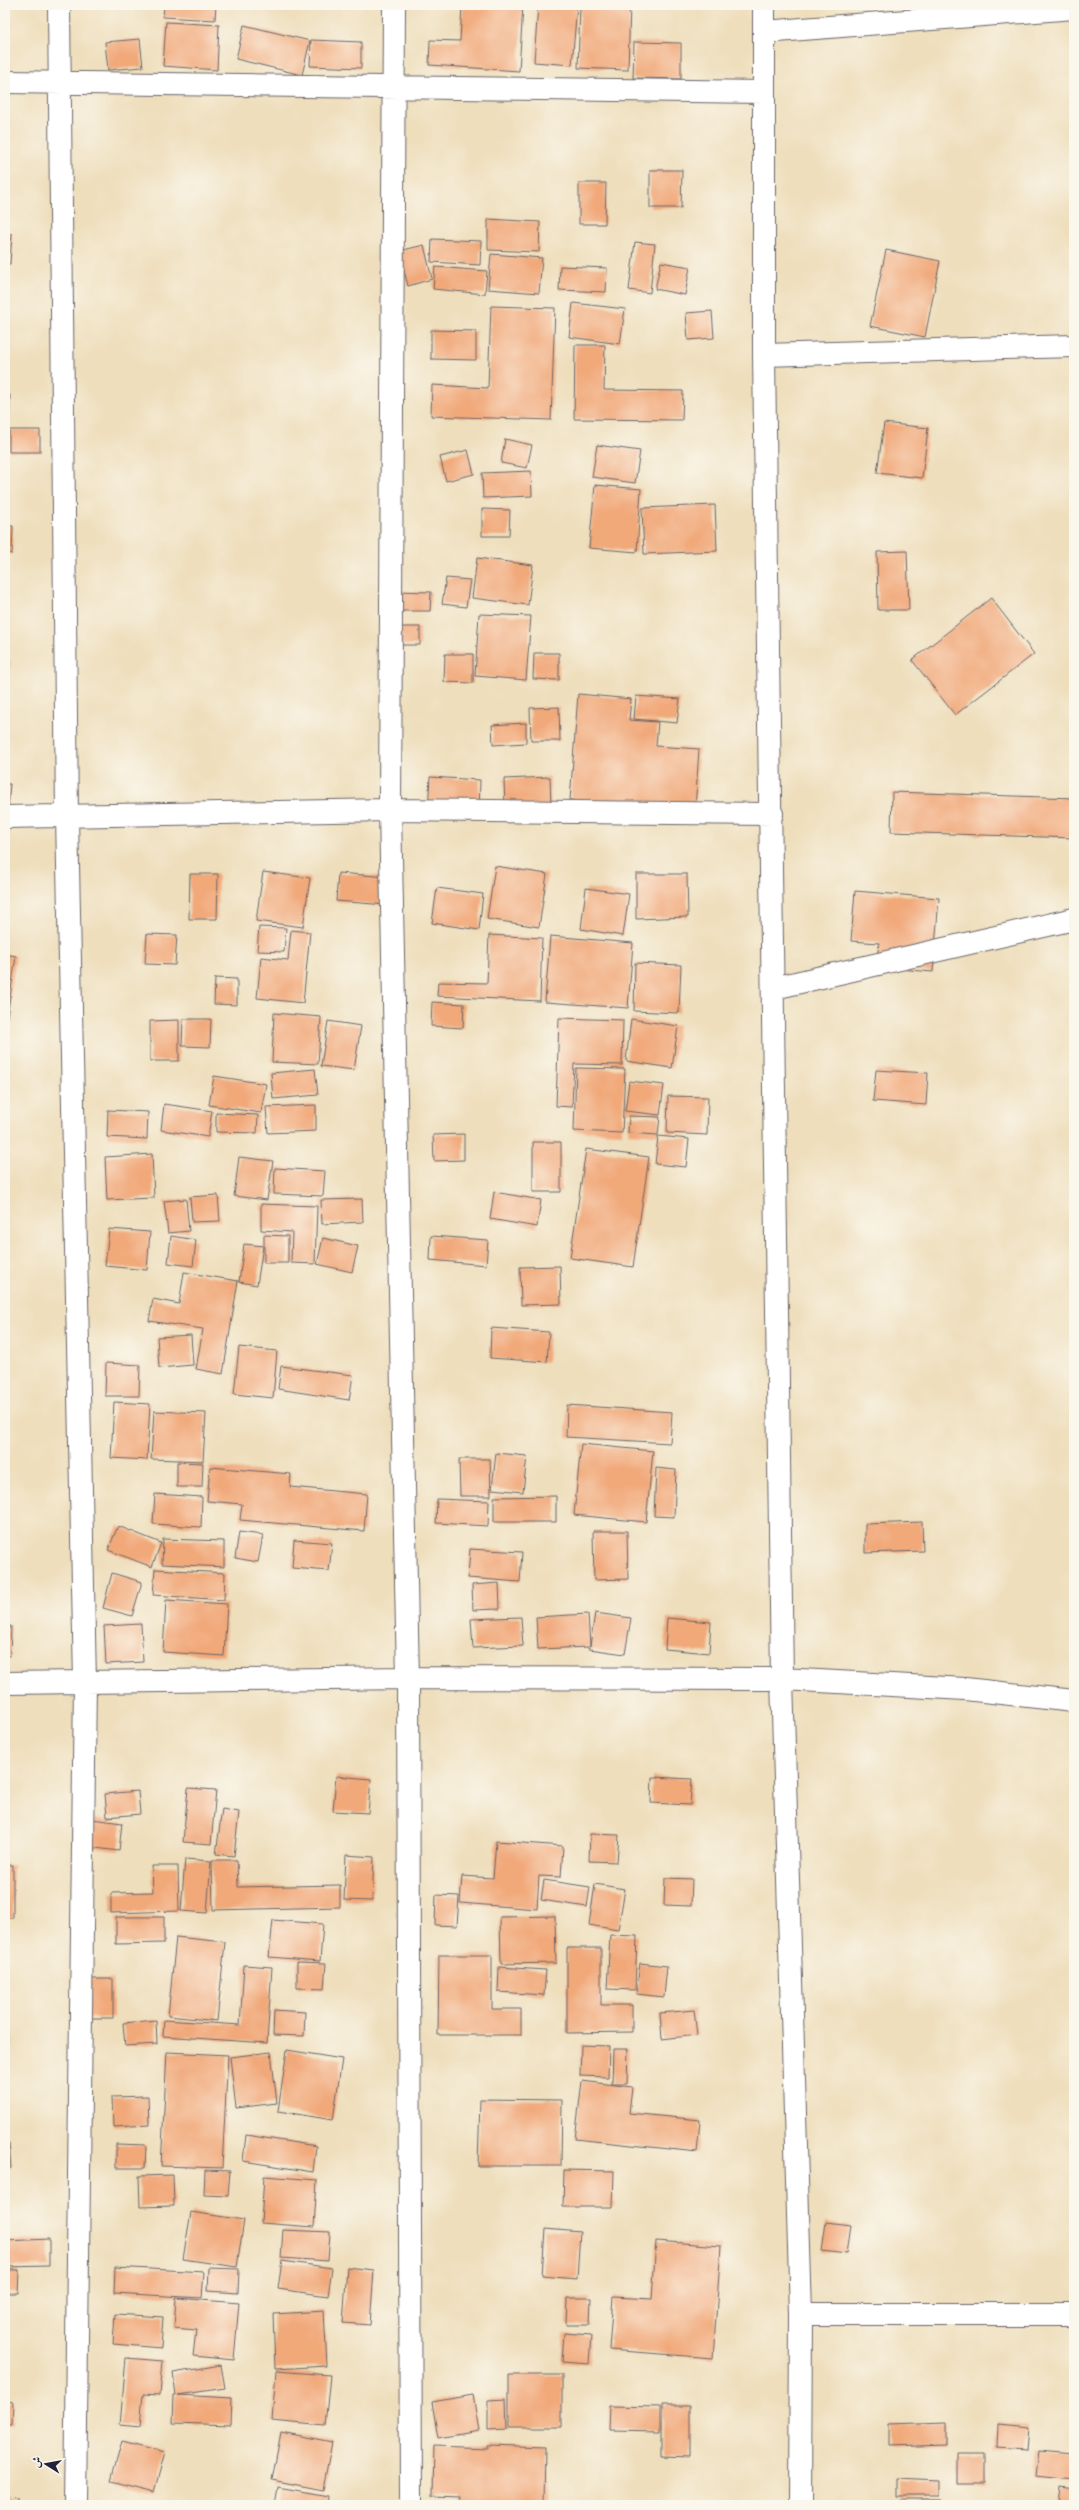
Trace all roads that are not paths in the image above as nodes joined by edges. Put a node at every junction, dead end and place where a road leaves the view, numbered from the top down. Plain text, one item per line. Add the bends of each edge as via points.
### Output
1 (60, 5) edge
2 (394, 5) edge
3 (764, 5) edge
4 (1074, 8) edge
5 (764, 32) junction
6 (5, 82) edge
7 (59, 82) junction
8 (393, 88) junction
9 (764, 92) junction
10 (1074, 346) edge
11 (764, 355) junction
12 (390, 810) junction
13 (772, 814) junction
14 (5, 817) edge
15 (67, 817) junction
16 (1074, 919) edge
17 (774, 988) junction
18 (408, 1678) junction
19 (782, 1679) junction
20 (86, 1682) junction
21 (5, 1683) edge
22 (1074, 1701) edge
23 (801, 2314) junction
24 (1074, 2314) edge
25 (75, 2505) edge
26 (411, 2505) edge
27 (800, 2505) edge

1 - 7 street
2 - 8 street
3 - 5 street
4 - 5 street
5 - 9 street
6 - 7 street
7 - 8 street
7 - 15 street
8 - 9 street
8 - 12 street
9 - 11 street
10 - 11 street
11 - 13 street
12 - 13 street
12 - 15 street
12 - 18 street
13 - 17 street
14 - 15 street
15 - 20 street
16 - 17 street
17 - 19 street
18 - 19 street
18 - 20 street
18 - 26 street
19 - 22 street via 965,1689
19 - 23 street
20 - 21 street
20 - 25 street
23 - 24 street
23 - 27 street

